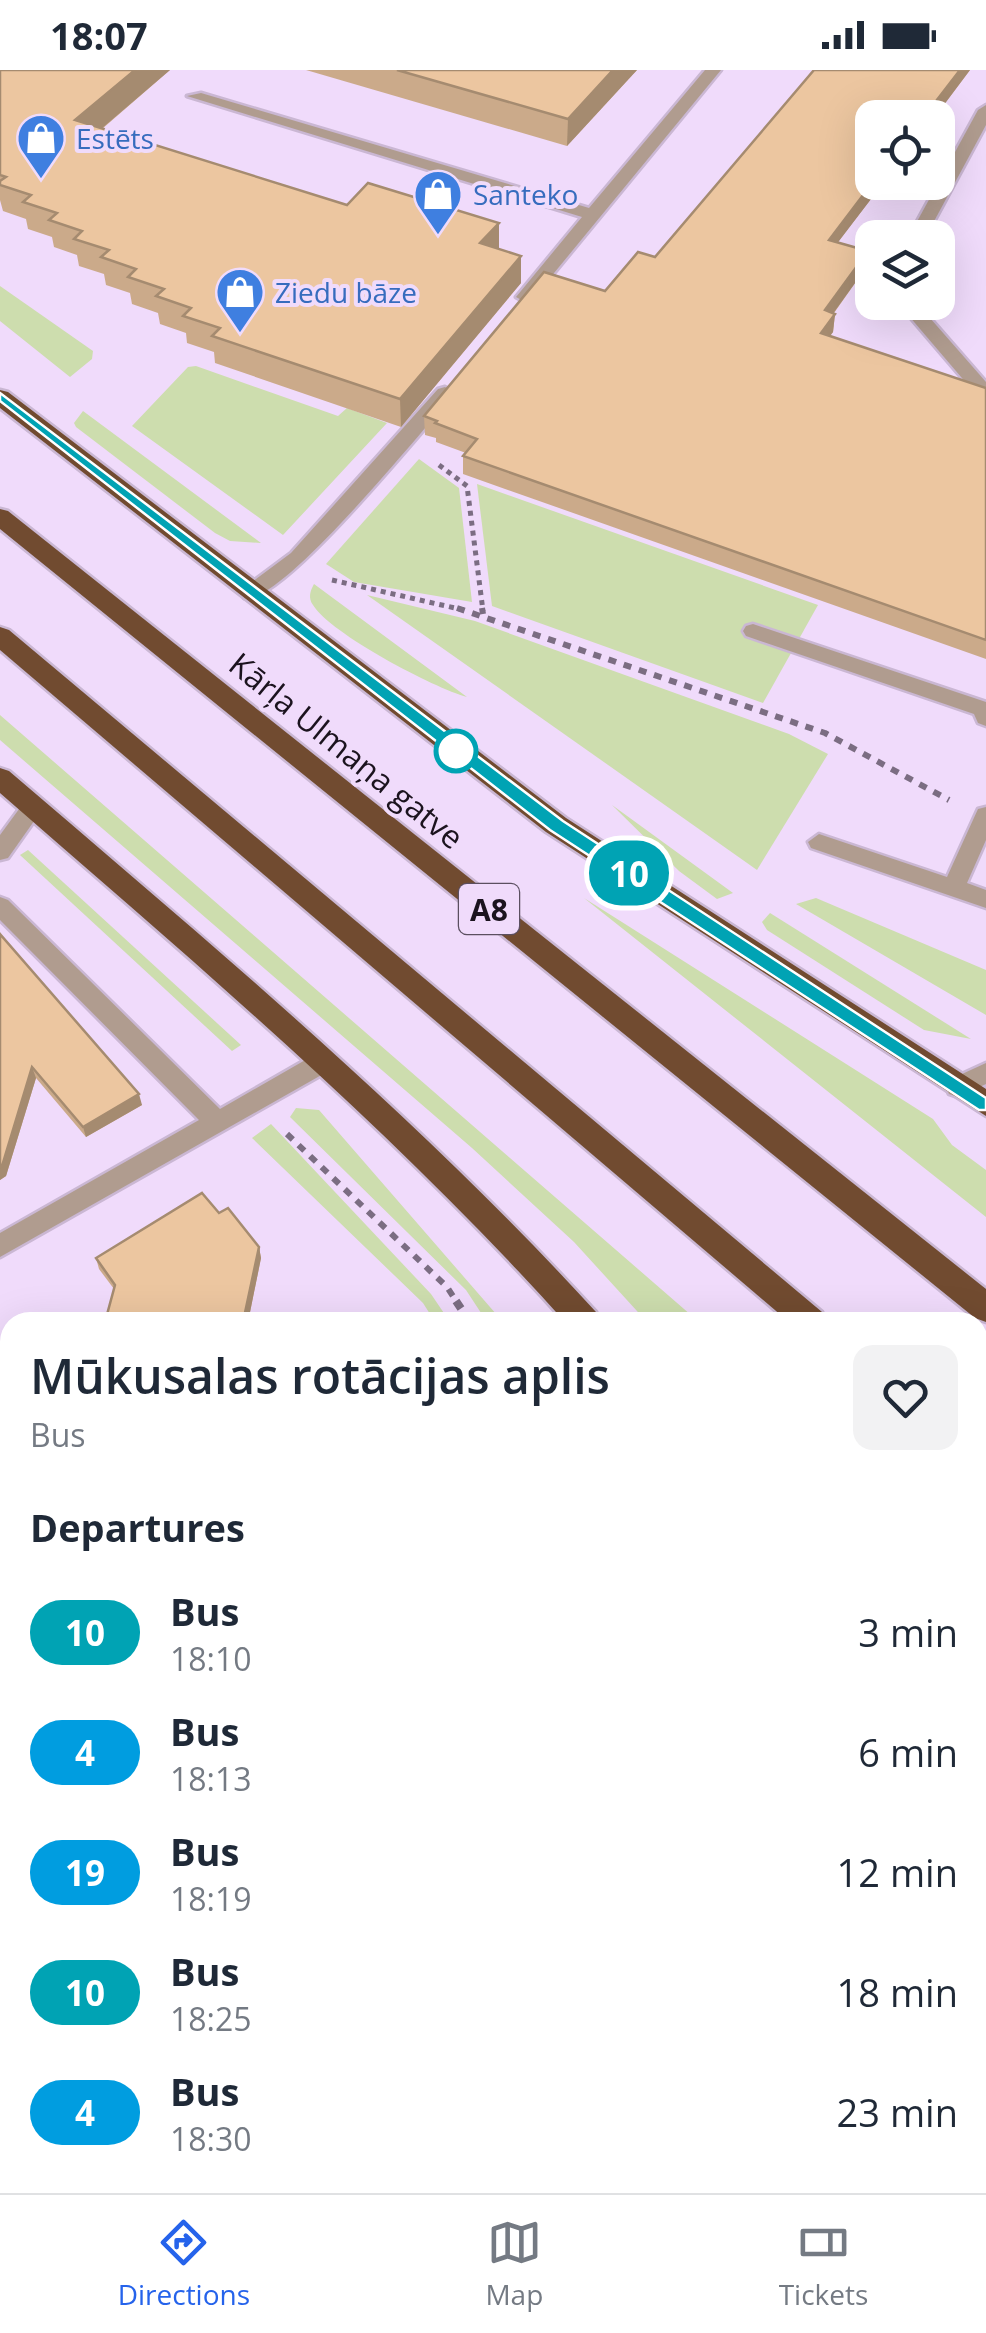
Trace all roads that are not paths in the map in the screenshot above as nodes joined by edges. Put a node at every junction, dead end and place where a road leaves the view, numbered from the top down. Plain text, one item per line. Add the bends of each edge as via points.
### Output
1 (714, 70) edge
2 (194, 96) dead end
3 (986, 110) edge
4 (593, 214) junction
5 (926, 220) edge
6 (508, 316) edge
7 (922, 320) edge
8 (460, 374) edge
9 (986, 394) edge
10 (0, 397) edge
11 (0, 517) edge
12 (251, 593) junction
13 (753, 631) dead end
14 (0, 636) edge
15 (986, 718) edge
16 (0, 778) edge
17 (33, 807) junction
18 (985, 817) edge
19 (818, 842) dead end
20 (0, 852) edge
21 (953, 888) junction
22 (986, 899) edge
23 (0, 906) edge
24 (323, 1062) junction
25 (986, 1073) edge
26 (958, 1087) junction
27 (986, 1104) edge
28 (218, 1123) junction
29 (0, 1246) edge
30 (981, 1305) edge
31 (577, 1312) edge
32 (798, 1312) edge

1 - 4 lane
2 - 4 lane
3 - 5 lane
4 - 6 lane
7 - 9 lane
8 - 12 lane via 298,558
10 - 12 highway
11 - 30 highway, Kārļa Ulmaņa gatve / A8
12 - 26 highway via 556,826
13 - 15 lane via 984,708
14 - 32 highway
16 - 17 highway
17 - 20 lane
17 - 24 highway
18 - 21 lane
19 - 21 lane
21 - 22 lane
23 - 28 lane
24 - 28 lane
24 - 31 highway via 516,1242
25 - 26 lane
26 - 27 highway
28 - 29 lane

